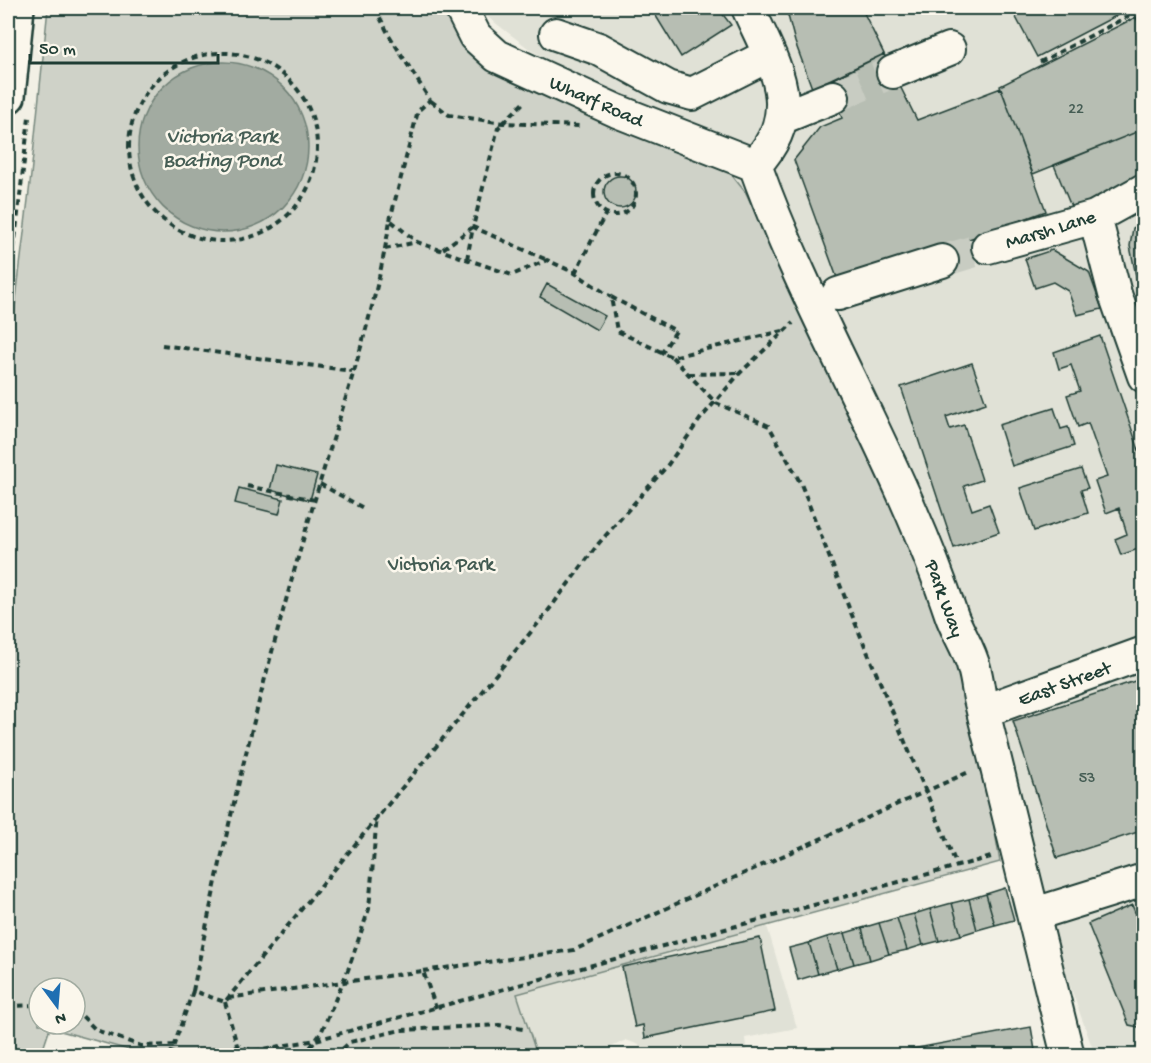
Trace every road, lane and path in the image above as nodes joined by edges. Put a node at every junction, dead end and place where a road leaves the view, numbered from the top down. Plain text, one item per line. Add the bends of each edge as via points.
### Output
1 (17, 8) edge
2 (375, 8) edge
3 (461, 8) edge
4 (748, 8) edge
5 (1143, 8) edge
6 (556, 34) dead end
7 (949, 49) dead end
8 (769, 55) junction
9 (1040, 62) dead end
10 (893, 72) tunnel mouth
11 (833, 97) tunnel mouth
12 (430, 100) junction
13 (524, 102) dead end
14 (18, 105) edge
15 (781, 118) junction
16 (503, 123) junction
17 (591, 127) dead end
18 (755, 165) junction
19 (1143, 190) edge
20 (606, 213) junction
21 (1095, 217) junction
22 (390, 220) junction
23 (473, 227) junction
24 (249, 238) joint
25 (417, 242) junction
26 (988, 247) tunnel mouth
27 (385, 249) junction
28 (443, 250) junction
29 (467, 259) junction
30 (547, 260) junction
31 (942, 261) tunnel mouth
32 (575, 273) junction
33 (611, 297) junction
34 (826, 300) junction
35 (8, 301) edge
36 (784, 330) junction
37 (162, 345) dead end
38 (661, 354) junction
39 (672, 357) junction
40 (352, 371) junction
41 (740, 373) junction
42 (688, 374) junction
43 (1143, 376) edge
44 (716, 403) junction
45 (320, 484) junction
46 (247, 486) dead end
47 (315, 500) junction
48 (365, 508) dead end
49 (1143, 653) edge
50 (984, 711) junction
51 (996, 760) junction
52 (926, 791) junction
53 (377, 815) junction
54 (1021, 861) junction
55 (957, 866) junction
56 (1143, 880) edge
57 (1035, 914) junction
58 (423, 971) junction
59 (343, 982) junction
60 (193, 991) junction
61 (226, 1000) junction
62 (27, 1005) edge
63 (8, 1006) edge
64 (436, 1008) junction
65 (87, 1021) edge
66 (523, 1029) dead end
67 (316, 1040) junction
68 (174, 1045) junction
69 (252, 1051) junction
70 (170, 1056) edge
71 (247, 1056) edge
72 (256, 1056) edge
73 (304, 1056) edge
74 (335, 1056) edge
75 (1068, 1056) edge

1 - 14 highway
2 - 12 path
3 - 18 street, Wharf Road via 475,36 497,56 617,111
4 - 8 street
5 - 9 path
6 - 8 street via 599,49 668,87 692,94
7 - 10 street
8 - 15 street via 781,90
11 - 15 street
12 - 16 path via 449,115
12 - 22 path via 418,111
13 - 16 path
14 - 35 path
15 - 18 street via 771,148
16 - 17 path
16 - 23 path via 498,128
18 - 34 street, Park Way via 777,226
19 - 21 street, Marsh Lane
20 - 20 path via 594,196 597,183 609,174 623,175 635,189 634,202 625,212
20 - 32 path
21 - 26 street, Marsh Lane
21 - 43 street via 1115,294
22 - 25 path
22 - 27 path
23 - 28 path
23 - 29 path
23 - 30 path
24 - 24 path via 225,242 200,239 177,230 141,196 132,173 129,141 140,101 168,71 199,56 225,53 252,57 276,69 296,87 314,126 316,161 308,187 294,209 274,227
25 - 27 path
25 - 28 path
27 - 40 path via 366,334
28 - 29 path
29 - 30 path via 512,275
30 - 32 path
31 - 34 street
32 - 33 path
33 - 38 path via 617,331
33 - 38 path via 676,331
34 - 36 path
34 - 50 street, Park Way via 878,438 974,666
36 - 39 path
36 - 41 path
37 - 40 path
38 - 39 path
39 - 42 path
40 - 45 path
41 - 42 path
41 - 44 path
42 - 44 path
44 - 52 path via 769,426 801,484
44 - 53 path
45 - 47 path
45 - 48 path
46 - 47 path
47 - 60 path via 219,861
49 - 50 street, East Street
50 - 51 street, Park Way
51 - 52 path
51 - 54 street, Park Way
52 - 55 path
52 - 58 path via 574,950
53 - 59 path via 369,909
53 - 61 path
54 - 55 path via 1005,865 1002,854
54 - 57 street, Park Way
55 - 64 path
56 - 57 street
57 - 75 street, Park Way
58 - 59 path
58 - 64 path
59 - 61 path
59 - 67 path
60 - 61 path
60 - 68 path
61 - 69 path via 237,1045
62 - 63 path
64 - 67 path
65 - 68 path via 96,1030 141,1046
66 - 74 path via 499,1025 402,1029 350,1042
67 - 69 path
67 - 73 path
68 - 70 path
69 - 71 path
69 - 72 path

